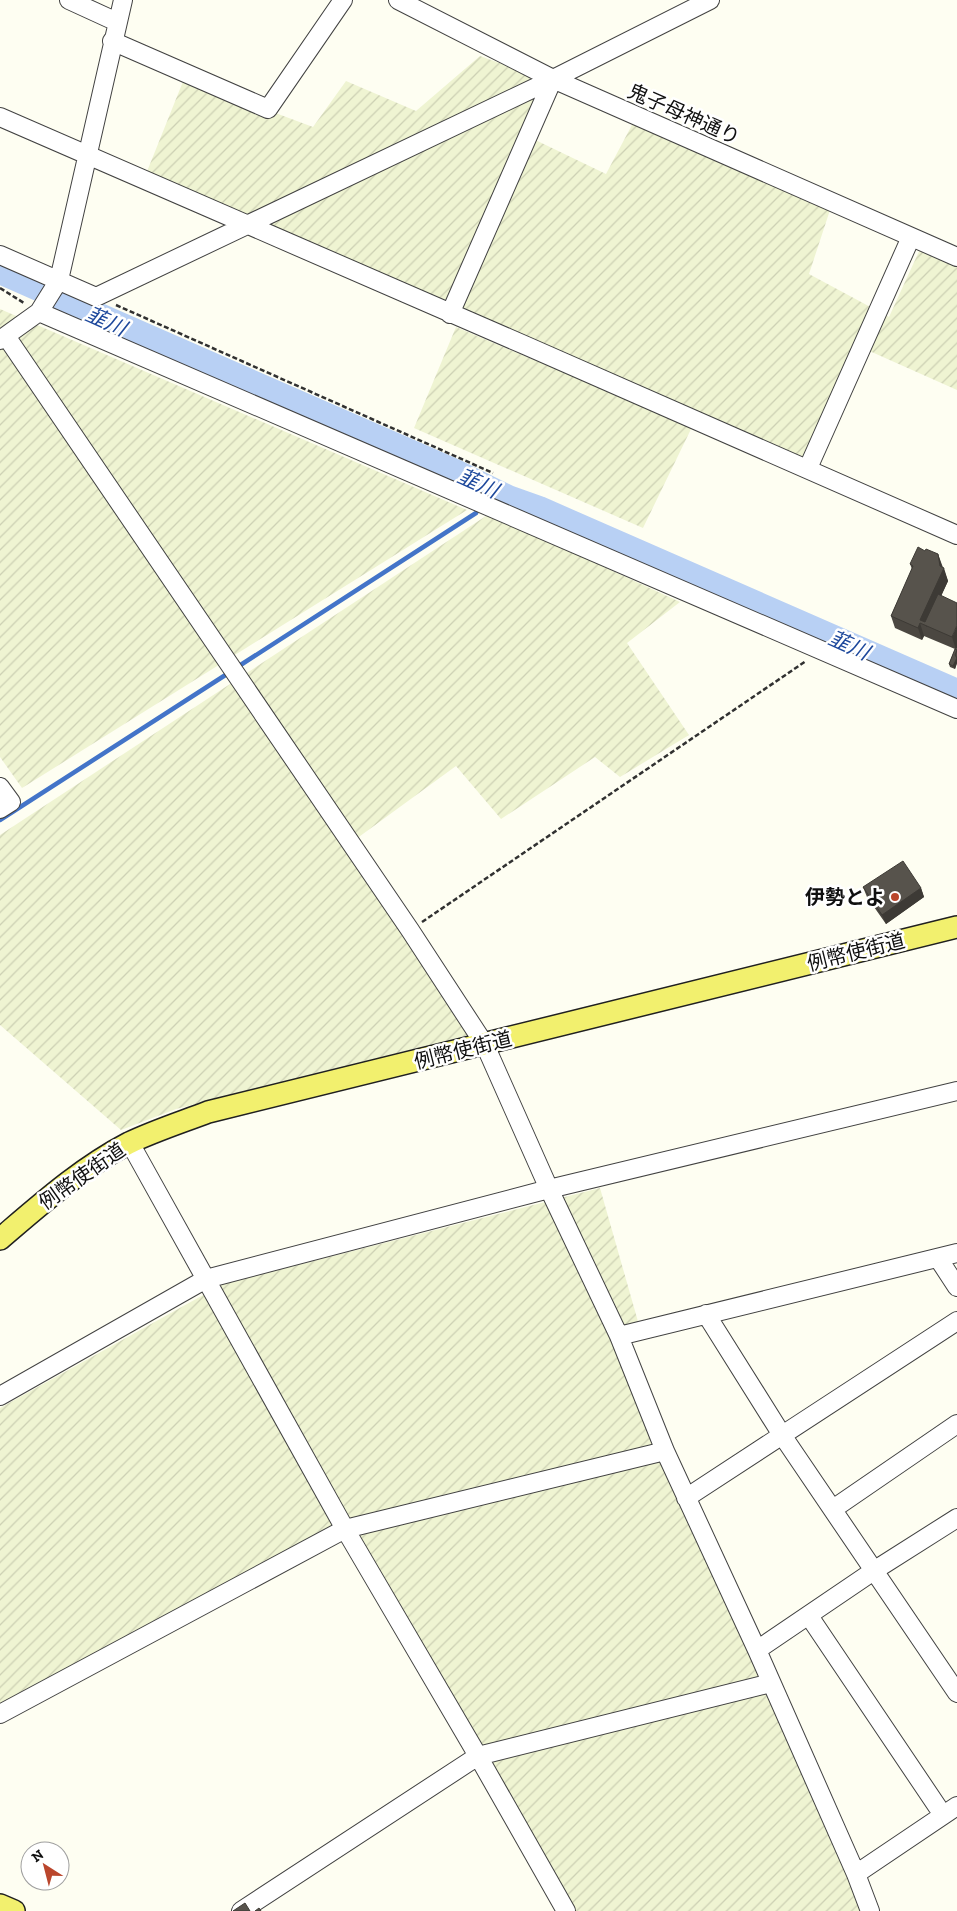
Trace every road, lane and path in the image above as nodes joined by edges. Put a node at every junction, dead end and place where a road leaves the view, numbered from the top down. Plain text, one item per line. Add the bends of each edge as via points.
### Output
1 (69, 0) edge
2 (123, 0) edge
3 (343, 0) edge
4 (398, 0) edge
5 (710, 0) edge
6 (117, 22) junction
7 (112, 41) junction
8 (553, 79) junction
9 (0, 117) edge
10 (87, 156) junction
11 (246, 226) junction
12 (911, 237) junction
13 (0, 254) edge
14 (957, 257) edge
15 (57, 283) junction
16 (0, 288) edge
17 (96, 297) junction
18 (40, 310) junction
19 (450, 314) junction
20 (3, 338) edge
21 (808, 468) junction
22 (493, 473) dead end
23 (957, 535) edge
24 (821, 650) junction
25 (957, 709) edge
26 (0, 786) edge
27 (0, 809) edge
28 (957, 927) edge
29 (410, 930) junction
30 (485, 1045) junction
31 (957, 1091) edge
32 (130, 1143) junction
33 (549, 1190) junction
34 (0, 1239) edge
35 (957, 1253) edge
36 (938, 1258) junction
37 (206, 1279) junction
38 (957, 1286) edge
39 (706, 1314) junction
40 (957, 1321) edge
41 (619, 1336) junction
42 (0, 1396) edge
43 (957, 1424) edge
44 (782, 1435) junction
45 (665, 1451) junction
46 (686, 1498) junction
47 (833, 1509) junction
48 (954, 1526) edge
49 (345, 1529) junction
50 (874, 1570) junction
51 (809, 1616) junction
52 (757, 1650) junction
53 (770, 1683) junction
54 (957, 1693) edge
55 (0, 1714) edge
56 (478, 1756) junction
57 (950, 1810) edge
58 (856, 1874) junction
59 (0, 1905) edge
60 (14, 1911) edge
61 (241, 1911) edge
62 (566, 1911) edge
63 (870, 1911) edge

1 - 6 street
2 - 6 street
3 - 7 street via 268,109
4 - 8 street, 鬼子母神通り
5 - 8 street
6 - 7 street
7 - 10 street
8 - 11 street
8 - 12 street, 鬼子母神通り
8 - 19 street
9 - 10 street
10 - 11 street
10 - 15 street
11 - 17 street
11 - 19 street
12 - 14 street, 鬼子母神通り
12 - 21 street
13 - 15 street
15 - 17 street
15 - 18 street
16 - 18 path
17 - 22 path
18 - 20 street
18 - 24 street
19 - 21 street
20 - 29 street
21 - 23 street
24 - 25 street
24 - 29 path
26 - 27 street via 10,802
28 - 30 main road, 例幣使街道
29 - 30 street
30 - 32 main road, 例幣使街道 via 208,1112
30 - 33 street
31 - 33 street
32 - 34 main road, 例幣使街道 via 94,1163
32 - 37 street
33 - 37 street
33 - 41 street
35 - 36 street
36 - 38 street
36 - 39 street
37 - 42 street
37 - 49 street
39 - 41 street
39 - 44 street
40 - 44 street
41 - 45 street
43 - 47 street
44 - 46 street
44 - 47 street
45 - 46 street
45 - 49 street
46 - 52 street
47 - 50 street
48 - 50 street
49 - 55 street
49 - 56 street
50 - 51 street
50 - 54 street
51 - 52 street
51 - 57 street
52 - 53 street
53 - 56 street
53 - 58 street
56 - 61 street
56 - 62 street
57 - 58 street
58 - 63 street
59 - 60 main road

